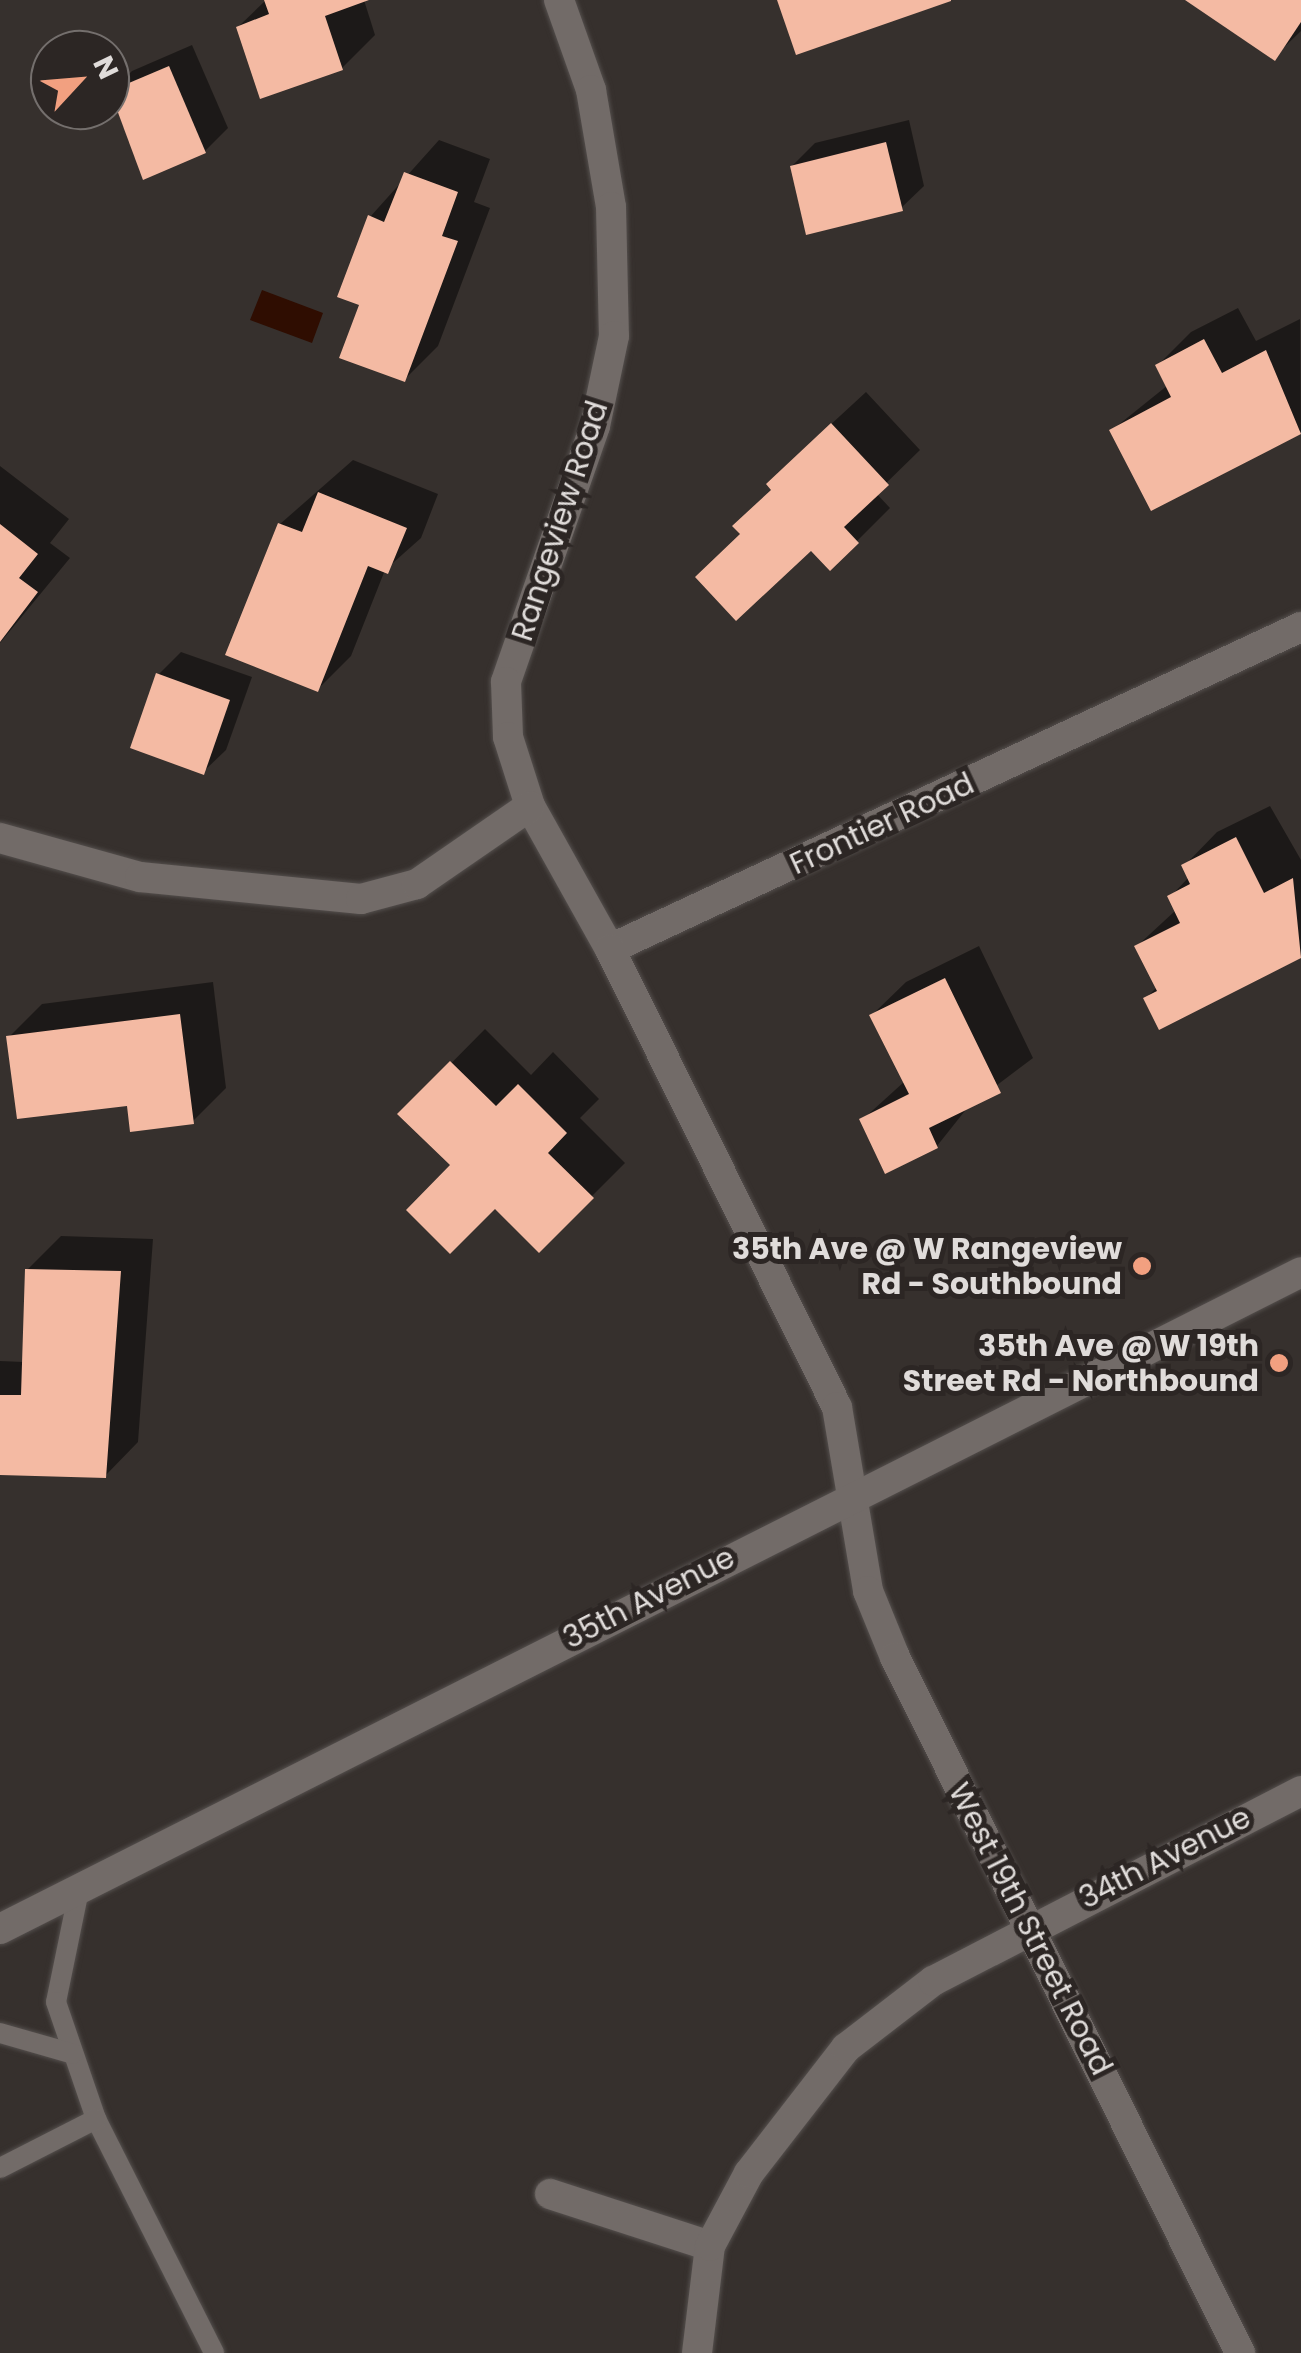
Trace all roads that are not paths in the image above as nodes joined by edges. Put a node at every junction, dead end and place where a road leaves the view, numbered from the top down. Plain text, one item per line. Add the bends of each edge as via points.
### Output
1 (559, 0) edge
2 (1301, 627) edge
3 (530, 806) junction
4 (0, 838) edge
5 (610, 949) junction
6 (1301, 1272) edge
7 (854, 1493) junction
8 (1301, 1791) edge
9 (79, 1890) junction
10 (1030, 1927) junction
11 (0, 1929) edge
12 (0, 2032) edge
13 (73, 2054) junction
14 (96, 2118) junction
15 (0, 2168) edge
16 (550, 2194) dead end
17 (710, 2246) junction
18 (214, 2353) edge
19 (697, 2353) edge
20 (1240, 2353) edge

1 - 3 street, Rangeview Road via 592,90 611,206 614,336 596,426 506,682 508,738
2 - 5 street, Frontier Road
3 - 4 street via 431,877 360,900 140,877
3 - 5 street
5 - 7 street, West 19th Street Road via 837,1407
6 - 7 street, 35th Avenue
7 - 9 street, 35th Avenue
7 - 10 street, West 19th Street Road via 868,1592
8 - 10 street, 34th Avenue
9 - 11 street, 35th Avenue
9 - 13 lane via 56,2002
10 - 17 street, 34th Avenue via 934,1981 846,2048 749,2172
10 - 20 street, West 19th Street Road
12 - 13 lane
13 - 14 lane
14 - 15 lane
14 - 18 lane
16 - 17 street
17 - 19 street

